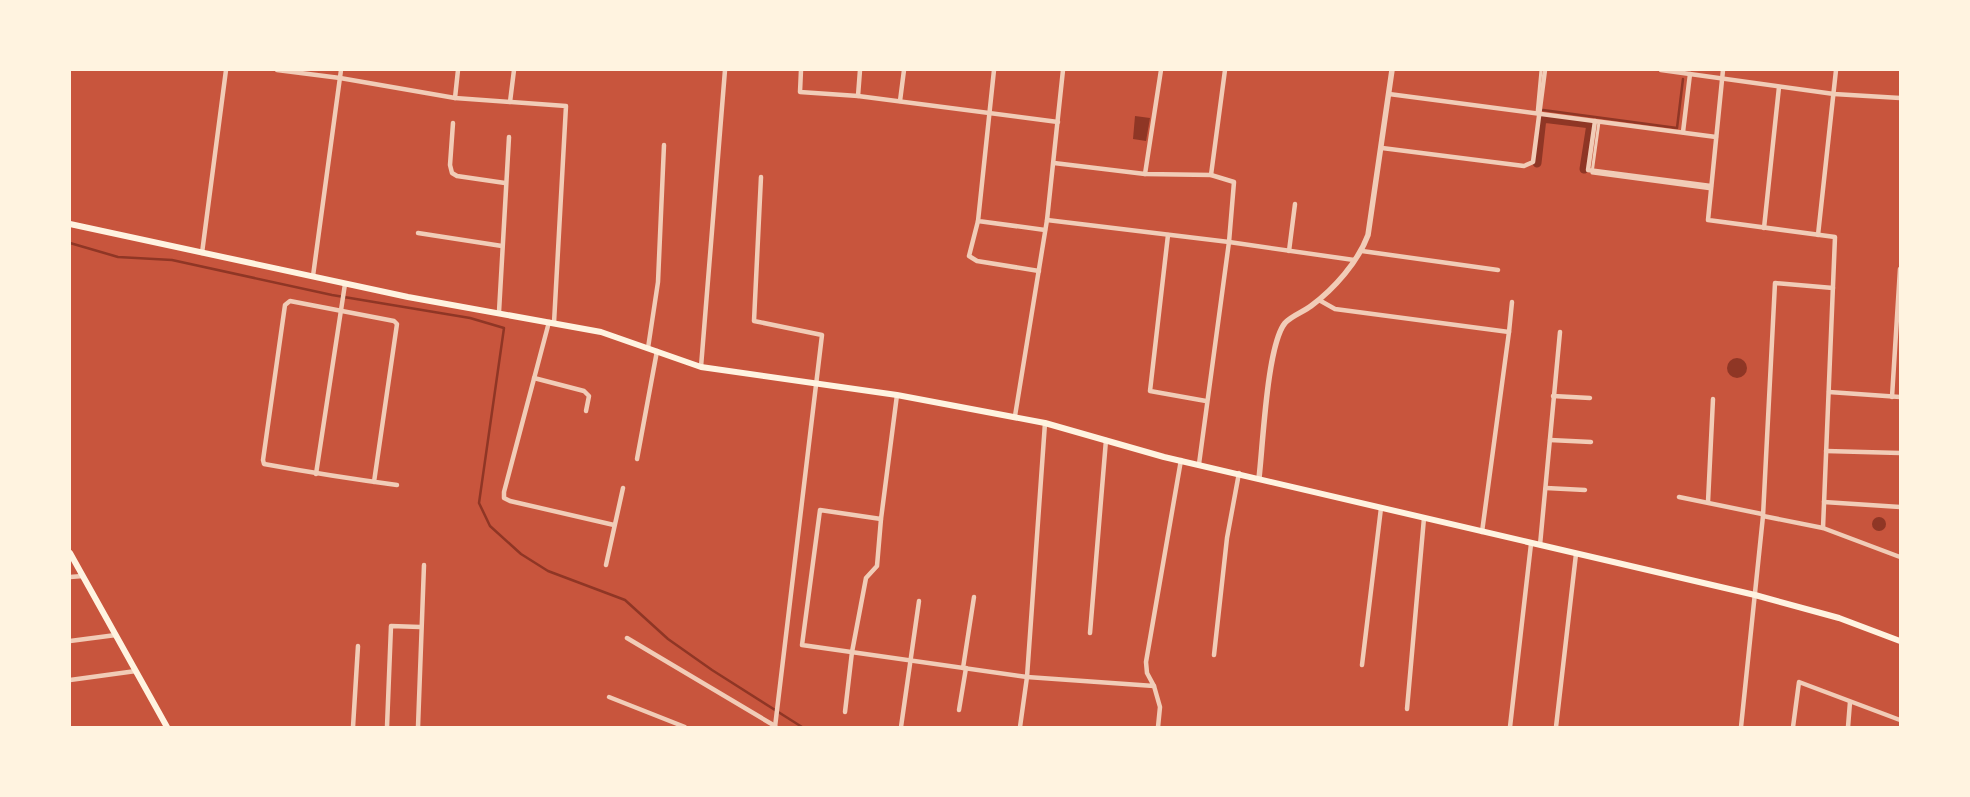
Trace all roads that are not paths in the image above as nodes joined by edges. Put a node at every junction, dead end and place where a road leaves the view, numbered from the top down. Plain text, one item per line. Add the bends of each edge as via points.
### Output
1 (226, 70) edge
2 (277, 70) edge
3 (341, 70) edge
4 (458, 70) edge
5 (514, 70) edge
6 (725, 70) edge
7 (801, 70) edge
8 (860, 70) edge
9 (904, 70) edge
10 (994, 70) edge
11 (1063, 70) edge
12 (1161, 70) edge
13 (1225, 70) edge
14 (1392, 70) edge
15 (1543, 70) edge
16 (1661, 70) edge
17 (1723, 70) edge
18 (1836, 70) edge
19 (1690, 74) junction
20 (340, 78) junction
21 (1722, 78) junction
22 (1779, 87) junction
23 (1389, 94) junction
24 (1834, 94) junction
25 (858, 96) junction
26 (455, 98) junction
27 (1900, 98) edge
28 (900, 101) junction
29 (510, 102) junction
30 (989, 112) junction
31 (1538, 114) junction
32 (1597, 121) junction
33 (1058, 122) junction
34 (453, 123) dead end
35 (1683, 132) junction
36 (509, 137) dead end
37 (1716, 137) junction
38 (664, 145) dead end
39 (1382, 148) junction
40 (1054, 163) junction
41 (1145, 174) junction
42 (1211, 175) junction
43 (761, 177) dead end
44 (505, 183) junction
45 (1711, 187) junction
46 (1295, 204) dead end
47 (1047, 220) junction
48 (978, 221) junction
49 (70, 224) edge
50 (1764, 228) junction
51 (1045, 230) junction
52 (418, 233) dead end
53 (1168, 235) junction
54 (1818, 235) junction
55 (1229, 242) junction
56 (502, 246) junction
57 (1289, 251) junction
58 (1362, 251) junction
59 (202, 253) junction
60 (1354, 260) junction
61 (1900, 269) edge
62 (1498, 270) dead end
63 (1039, 271) junction
64 (313, 276) junction
65 (345, 284) junction
66 (1834, 288) junction
67 (1319, 300) junction
68 (1512, 302) dead end
69 (342, 306) junction
70 (499, 312) junction
71 (551, 323) junction
72 (1509, 332) junction
73 (1560, 332) dead end
74 (1897, 339) edge
75 (648, 348) junction
76 (657, 351) junction
77 (701, 367) junction
78 (534, 378) junction
79 (817, 383) junction
80 (1829, 392) junction
81 (897, 394) junction
82 (1553, 396) junction
83 (1892, 397) junction
84 (1900, 397) edge
85 (1590, 398) dead end
86 (1713, 399) dead end
87 (1206, 401) junction
88 (586, 410) dead end
89 (1015, 416) junction
90 (1045, 423) junction
91 (1106, 440) junction
92 (1550, 440) junction
93 (1591, 442) dead end
94 (1826, 451) junction
95 (1900, 453) edge
96 (637, 459) dead end
97 (1180, 460) junction
98 (1199, 464) junction
99 (1239, 473) junction
100 (316, 474) junction
101 (1259, 478) junction
102 (374, 482) junction
103 (396, 485) dead end
104 (623, 488) dead end
105 (1546, 488) junction
106 (1585, 490) dead end
107 (1679, 497) dead end
108 (1708, 502) junction
109 (1824, 502) junction
110 (1900, 506) edge
111 (1381, 508) junction
112 (1762, 515) junction
113 (1424, 518) junction
114 (881, 519) junction
115 (614, 526) junction
116 (1823, 528) junction
117 (1482, 533) junction
118 (1531, 544) junction
119 (1540, 545) junction
120 (70, 553) edge
121 (1576, 554) junction
122 (1900, 556) edge
123 (424, 565) dead end
124 (606, 565) dead end
125 (83, 576) junction
126 (70, 577) edge
127 (1755, 595) junction
128 (974, 597) dead end
129 (919, 601) dead end
130 (420, 627) junction
131 (1090, 633) dead end
132 (116, 635) junction
133 (627, 638) dead end
134 (70, 641) edge
135 (1900, 641) edge
136 (358, 646) dead end
137 (852, 652) junction
138 (1214, 655) dead end
139 (911, 660) junction
140 (1362, 665) dead end
141 (964, 668) junction
142 (136, 671) junction
143 (1027, 677) junction
144 (70, 680) edge
145 (1154, 686) junction
146 (609, 697) dead end
147 (1850, 702) junction
148 (1407, 709) dead end
149 (958, 710) dead end
150 (845, 712) dead end
151 (1900, 720) edge
152 (775, 726) edge
153 (167, 727) edge
154 (353, 727) edge
155 (387, 727) edge
156 (418, 727) edge
157 (685, 727) edge
158 (901, 727) edge
159 (1020, 727) edge
160 (1158, 727) edge
161 (1510, 727) edge
162 (1556, 727) edge
163 (1741, 727) edge
164 (1793, 727) edge
165 (1848, 727) edge

1 - 59 street
2 - 20 street
3 - 20 street
4 - 26 street
5 - 29 street
6 - 77 street
7 - 25 street via 800,92
8 - 25 street
9 - 28 street
10 - 30 street
11 - 33 street
12 - 41 street
13 - 42 street
14 - 23 street
15 - 31 street
16 - 19 street
17 - 21 street
18 - 24 street
19 - 21 street
19 - 35 street
20 - 26 street
20 - 64 street
21 - 22 street
21 - 37 street
22 - 24 street
22 - 50 street
23 - 31 street
23 - 39 street
24 - 27 street
24 - 54 street
25 - 28 street
26 - 29 street
28 - 30 street
29 - 71 street via 566,106
30 - 33 street
30 - 48 street
31 - 32 street
31 - 39 street via 1533,162 1524,166
32 - 35 street
32 - 45 street via 1588,170
33 - 40 street
34 - 44 street via 452,173
35 - 37 street
36 - 44 street
37 - 45 street
38 - 75 street via 658,282
39 - 58 street via 1368,235
40 - 41 street
40 - 47 street
41 - 42 street
42 - 55 street via 1234,182
43 - 79 street via 754,322 822,335
44 - 56 street
45 - 50 street via 1708,220
46 - 57 street
47 - 51 street
47 - 53 street
48 - 51 street
48 - 63 street via 969,256 977,262
49 - 59 main road
50 - 54 street
51 - 63 street
52 - 56 street
53 - 55 street
53 - 87 street via 1150,391
54 - 66 street via 1835,237
55 - 57 street
55 - 87 street
56 - 70 street
57 - 60 street
58 - 60 street
58 - 62 street
59 - 64 main road
60 - 67 street
61 - 74 street
63 - 89 street
64 - 65 main road
65 - 69 street
65 - 70 main road
66 - 80 street
66 - 112 street via 1775,283
67 - 72 street via 1335,309
67 - 101 street via 1286,323 1274,347
68 - 72 street
69 - 100 street
69 - 100 street via 290,302 285,305 263,460 264,464
69 - 102 street via 397,324
70 - 71 main road
71 - 75 main road via 601,332
71 - 78 street
72 - 117 street
73 - 82 street
74 - 83 street
75 - 76 main road
76 - 77 main road
76 - 96 street
77 - 79 main road
78 - 88 street via 586,392 589,396
78 - 115 street via 504,498
79 - 81 main road
79 - 152 street
80 - 83 street
80 - 94 street
81 - 89 main road
81 - 114 street
82 - 85 street
82 - 92 street
83 - 84 street
86 - 108 street
87 - 98 street
89 - 90 main road
90 - 91 main road
90 - 143 street
91 - 97 main road
91 - 131 street
92 - 93 street
92 - 105 street
94 - 95 street
94 - 109 street
97 - 98 main road
97 - 145 street via 1146,662 1147,673
98 - 99 main road
99 - 101 main road
99 - 138 street via 1227,538
100 - 102 street
101 - 111 main road
102 - 103 street
104 - 115 street
105 - 106 street
105 - 119 street
107 - 108 street
108 - 112 street
109 - 110 street
109 - 116 street
111 - 113 main road
111 - 140 street
112 - 116 street
112 - 127 street
113 - 117 main road
113 - 148 street
114 - 137 street via 877,566 866,578
114 - 137 street via 820,510 802,645
115 - 124 street
116 - 122 street
117 - 118 main road
118 - 119 main road
118 - 161 street
119 - 121 main road
120 - 125 main road
121 - 127 main road
121 - 162 street
123 - 130 street
125 - 126 street
125 - 132 main road
127 - 135 main road via 1839,618
127 - 163 street
128 - 141 street
129 - 139 street
130 - 155 street via 391,626
130 - 156 street
132 - 134 street
132 - 142 main road
133 - 152 street
136 - 154 street
137 - 139 street
137 - 150 street
139 - 141 street
139 - 158 street
141 - 143 street
141 - 149 street
142 - 144 street
142 - 153 main road
143 - 145 street
143 - 159 street
145 - 160 street via 1160,707
146 - 157 street
147 - 151 street
147 - 164 street via 1799,682
147 - 165 street

